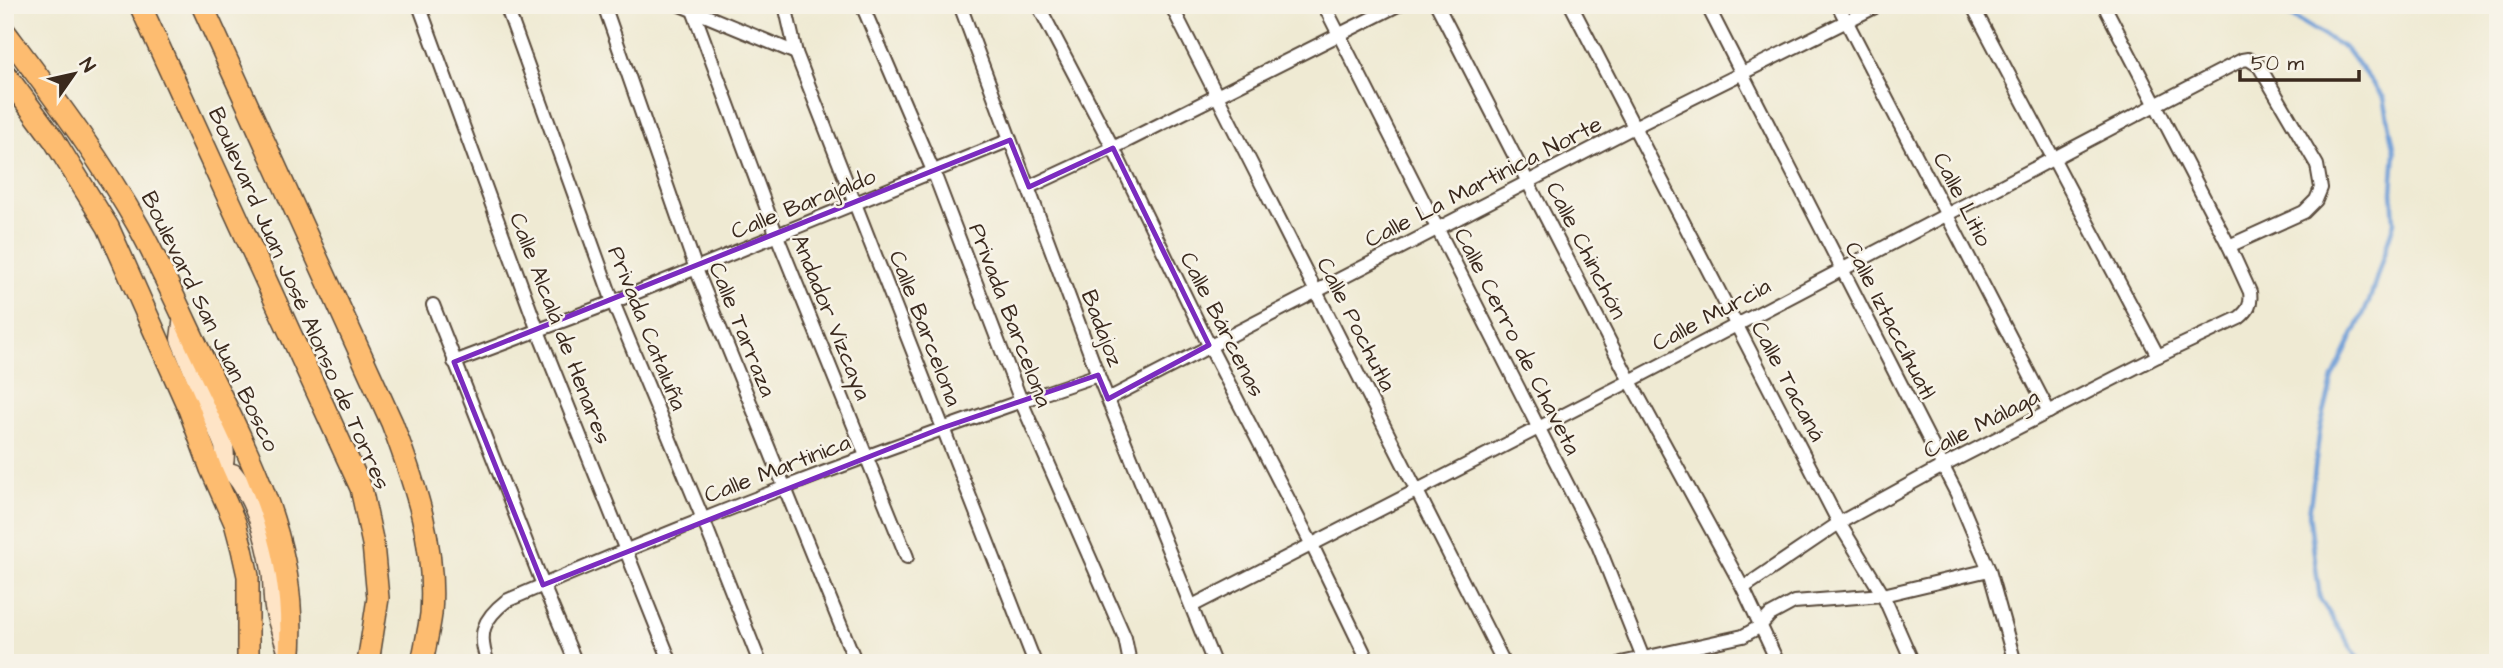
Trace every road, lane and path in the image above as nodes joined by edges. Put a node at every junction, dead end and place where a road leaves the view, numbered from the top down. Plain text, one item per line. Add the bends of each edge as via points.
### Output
1 (140, 5) edge
2 (202, 5) edge
3 (419, 5) edge
4 (506, 5) edge
5 (604, 5) edge
6 (680, 5) edge
7 (785, 5) edge
8 (862, 5) edge
9 (960, 5) edge
10 (1038, 5) edge
11 (1171, 5) edge
12 (1324, 5) edge
13 (1398, 5) edge
14 (1437, 5) edge
15 (1571, 5) edge
16 (1707, 5) edge
17 (1838, 5) edge
18 (1880, 5) edge
19 (1972, 5) edge
20 (2107, 11) dead end
21 (694, 13) junction
22 (1847, 21) junction
23 (5, 32) edge
24 (1339, 35) junction
25 (796, 54) junction
26 (1741, 72) junction
27 (7, 80) edge
28 (1217, 94) junction
29 (2157, 104) junction
30 (1634, 127) junction
31 (1010, 140) junction
32 (1113, 148) junction
33 (2053, 159) junction
34 (934, 173) junction
35 (1528, 182) junction
36 (1029, 187) junction
37 (856, 204) junction
38 (1948, 214) junction
39 (1437, 228) junction
40 (777, 236) junction
41 (2230, 246) junction
42 (696, 269) junction
43 (1841, 271) junction
44 (1316, 290) junction
45 (613, 302) junction
46 (433, 306) dead end
47 (183, 316) junction
48 (1735, 324) junction
49 (538, 331) junction
50 (1209, 345) junction
51 (2158, 356) junction
52 (454, 362) junction
53 (1098, 375) junction
54 (1630, 381) junction
55 (1108, 399) junction
56 (1021, 401) junction
57 (2049, 412) junction
58 (942, 428) junction
59 (1538, 428) junction
60 (865, 457) junction
61 (1943, 466) junction
62 (216, 473) junction
63 (784, 489) junction
64 (1417, 492) junction
65 (703, 519) junction
66 (1839, 523) junction
67 (1312, 545) junction
68 (626, 551) junction
69 (907, 557) dead end
70 (1989, 570) junction
71 (543, 585) junction
72 (1742, 587) junction
73 (1883, 595) junction
74 (1192, 606) junction
75 (1759, 627) junction
76 (289, 660) edge
77 (1644, 661) edge
78 (421, 662) edge
79 (248, 663) edge
80 (368, 663) edge
81 (488, 663) edge
82 (576, 663) edge
83 (671, 663) edge
84 (760, 663) edge
85 (856, 663) edge
86 (1035, 663) edge
87 (1130, 663) edge
88 (1214, 663) edge
89 (1370, 663) edge
90 (1504, 663) edge
91 (1621, 663) edge
92 (1777, 663) edge
93 (1913, 663) edge
94 (2015, 663) edge

1 - 80 main road, Boulevard Juan José Alonso de Torres via 360,488 373,544 378,598
2 - 78 main road, Boulevard Juan José Alonso de Torres via 392,423 415,484 431,574 430,616
3 - 49 street, Calle Alcalá de Henares
4 - 45 street, Privada Cataluña
5 - 42 street, Calle Tarraza
6 - 21 street
7 - 25 street, Calle Barcelona
8 - 34 street, Privada Barcelona
9 - 31 street, Badajoz
10 - 32 street, Calle Bárcenas
11 - 28 street, Calle Pochutla
12 - 24 street, Calle Cerro de Chaveta
13 - 24 street
14 - 35 street, Calle Chinchón
15 - 30 street, Calle Tacaná
16 - 26 street, Calle Iztaccíhuatl
17 - 22 street, Calle Litio
18 - 22 street, Calle La Martinica Norte
19 - 33 street
20 - 29 street
21 - 25 street
21 - 40 street, Andador Vizcaya
22 - 26 street, Calle La Martinica Norte
22 - 38 street, Calle Litio
23 - 47 main road, Boulevard San Juan Bosco via 111,179
24 - 28 street
24 - 39 street, Calle Cerro de Chaveta
25 - 37 street, Calle Barcelona
26 - 30 street, Calle La Martinica Norte
26 - 43 street, Calle Iztaccíhuatl
27 - 62 main road via 54,140 108,227
28 - 32 street
28 - 44 street, Calle Pochutla
29 - 33 street, Calle Murcia
29 - 41 street
29 - 41 street, Calle Murcia via 2248,59 2259,66 2316,165 2320,188 2304,212
30 - 35 street, Calle La Martinica Norte
30 - 48 street, Calle Tacaná
31 - 34 street, Calle Barajaldo
31 - 36 street, Badajoz
32 - 36 street
32 - 50 street, Calle Bárcenas
33 - 38 street, Calle Murcia
33 - 51 street
34 - 37 street, Calle Barajaldo
34 - 56 street, Privada Barcelona
35 - 39 street, Calle La Martinica Norte
35 - 54 street, Calle Chinchón
36 - 53 street, Badajoz
37 - 40 street, Calle Barajaldo
37 - 58 street, Calle Barcelona
38 - 43 street, Calle Murcia
38 - 57 street, Calle Litio
39 - 44 street, Calle La Martinica Norte
39 - 59 street, Calle Cerro de Chaveta
40 - 42 street, Calle Barajaldo
40 - 60 street, Andador Vizcaya
41 - 51 street, Calle Málaga via 2250,292 2247,311
42 - 45 street, Calle Barajaldo
42 - 63 street, Calle Tarraza
43 - 48 street, Calle Murcia
43 - 61 street, Calle Iztaccíhuatl
44 - 50 street, Calle La Martinica Norte
44 - 64 street, Calle Pochutla
45 - 49 street, Calle Barajaldo
45 - 65 street, Privada Cataluña
46 - 52 street
47 - 62 main road via 180,339 224,446 226,458
47 - 76 main road, Boulevard San Juan Bosco via 240,436 283,550 290,586
48 - 54 street, Calle Murcia
48 - 66 street, Calle Tacaná
49 - 52 street, Calle Barajaldo
49 - 68 street, Calle Alcalá de Henares
50 - 55 street, Calle La Martinica Norte
50 - 67 street, Calle Bárcenas
51 - 57 street, Calle Málaga
52 - 71 street
53 - 55 street, Badajoz
53 - 56 street, Calle Martinica
54 - 59 street, Calle Murcia
54 - 72 street, Calle Chinchón
55 - 74 street, Badajoz
56 - 58 street, Calle Martinica
56 - 87 street, Privada Barcelona via 1125,638
57 - 61 street, Calle Málaga
58 - 60 street, Calle Martinica
58 - 86 street, Calle Barcelona
59 - 64 street, Calle Murcia
59 - 77 street, Calle Cerro de Chaveta via 1598,545
60 - 63 street, Calle Martinica
60 - 69 street, Andador Vizcaya
61 - 66 street, Calle Málaga
61 - 70 street, Calle Iztaccíhuatl
62 - 76 main road via 233,473 252,507 268,553 274,608
62 - 79 main road via 248,576
63 - 65 street, Calle Martinica
63 - 85 street, Calle Tarraza
64 - 67 street, Calle Murcia
64 - 90 street, Calle Pochutla
65 - 68 street, Calle Martinica
65 - 84 street, Privada Cataluña
66 - 72 street, Calle Málaga
66 - 73 street, Calle Tacaná
67 - 74 street, Calle Murcia
67 - 89 street, Calle Bárcenas
68 - 71 street, Calle Martinica
68 - 83 street, Calle Alcalá de Henares
70 - 73 street
70 - 94 street, Calle Iztaccíhuatl
71 - 81 street, Calle Martinica via 506,601 484,623
71 - 82 street
72 - 75 street, Calle Chinchón
73 - 75 street via 1794,602
73 - 93 street, Calle Tacaná
74 - 88 street, Badajoz
75 - 77 street via 1744,636
75 - 92 street, Calle Chinchón
77 - 91 street

